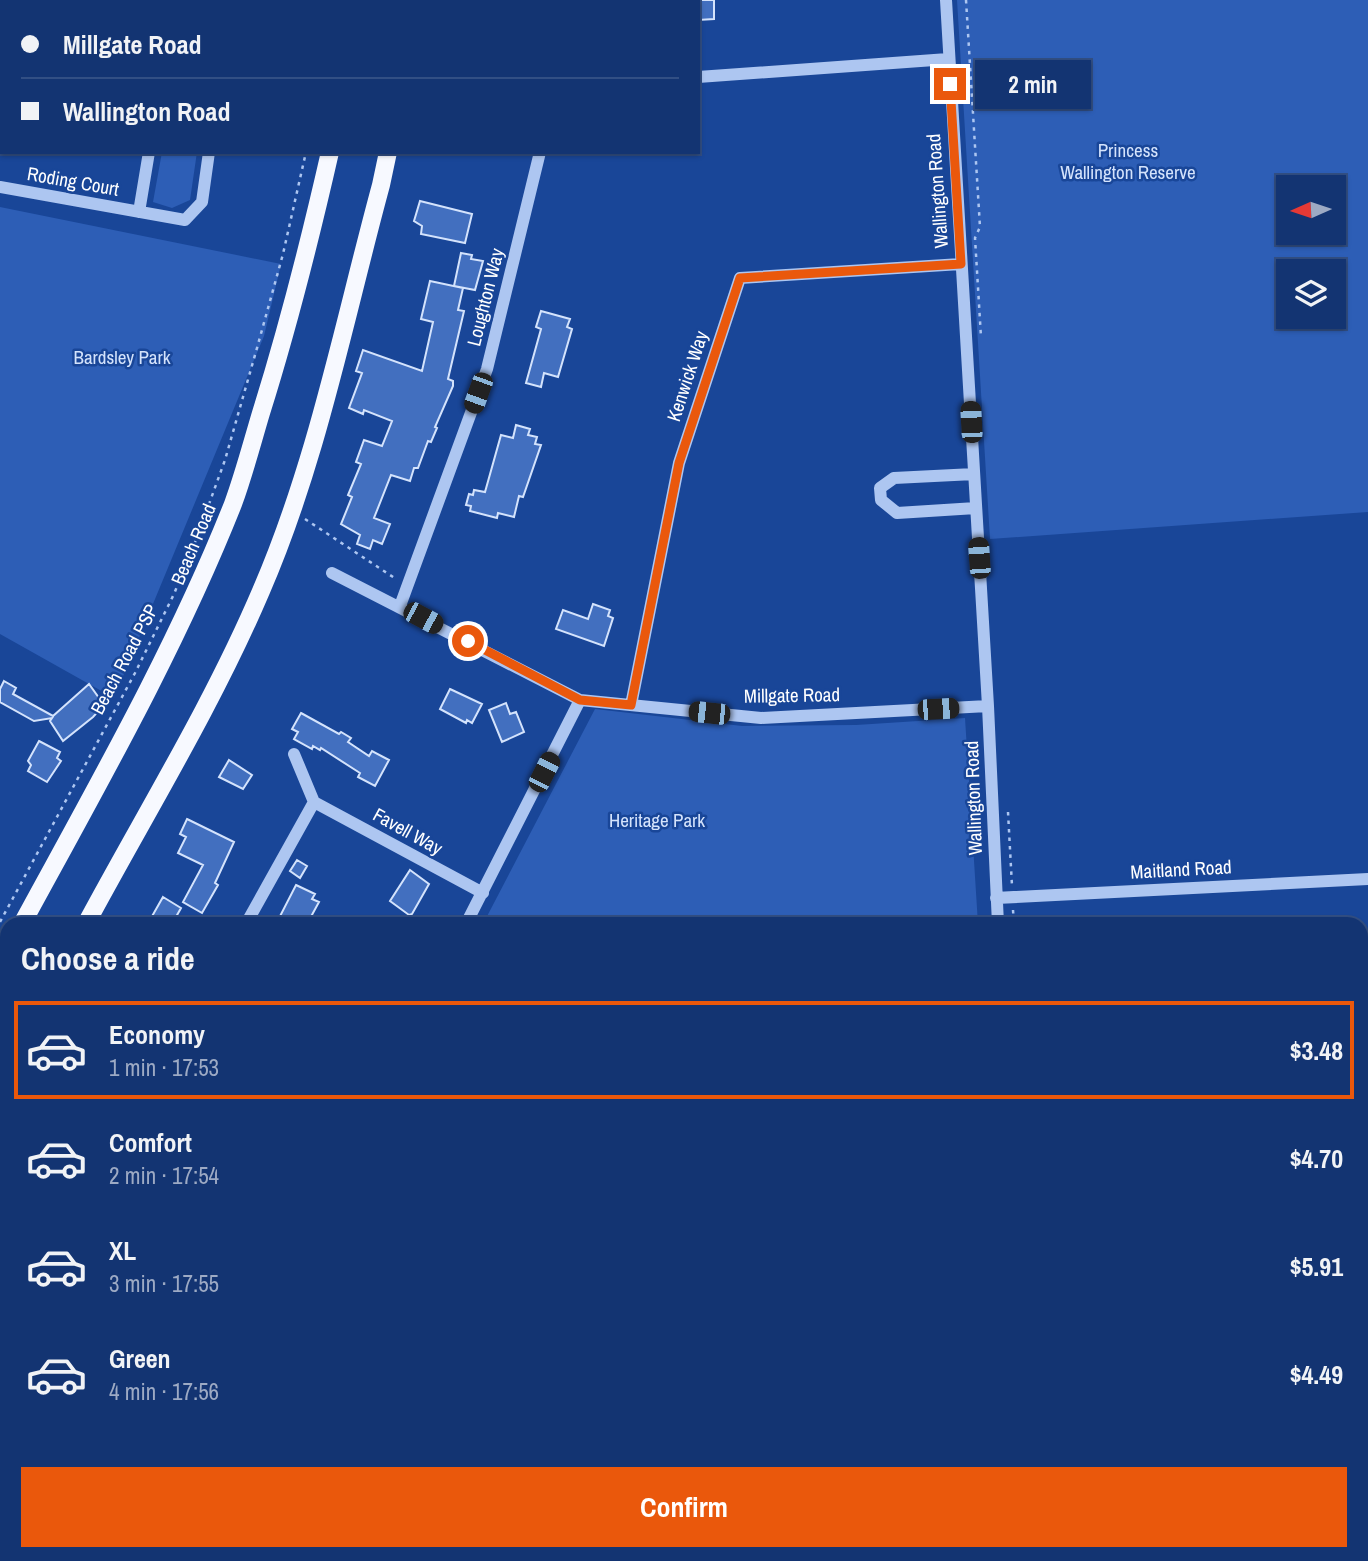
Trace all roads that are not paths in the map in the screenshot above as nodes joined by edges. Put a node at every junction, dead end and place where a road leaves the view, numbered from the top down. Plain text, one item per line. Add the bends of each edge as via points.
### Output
1 (946, 0) edge
2 (948, 59) junction
3 (700, 77) edge
4 (149, 154) edge
5 (209, 154) edge
6 (330, 154) edge
7 (387, 154) edge
8 (540, 154) edge
9 (0, 187) edge
10 (139, 212) junction
11 (961, 264) junction
12 (974, 474) junction
13 (976, 509) junction
14 (332, 573) dead end
15 (400, 606) junction
16 (580, 700) junction
17 (631, 705) junction
18 (988, 706) junction
19 (295, 754) dead end
20 (314, 802) junction
21 (1368, 879) edge
22 (483, 893) junction
23 (996, 898) junction
24 (26, 917) edge
25 (90, 917) edge
26 (250, 917) edge
27 (470, 917) edge
28 (997, 917) edge

1 - 2 street, Wallington Road
2 - 3 street
2 - 11 street, Wallington Road
4 - 10 street, Roding Court
5 - 10 street, Roding Court via 202,202 185,220
6 - 24 main road, Beach Road via 285,338 234,500 159,669
7 - 25 main road via 335,362 292,510 261,592
8 - 15 street, Loughton Way via 487,369
9 - 10 street, Roding Court
11 - 12 street, Wallington Road
11 - 17 street, Kenwick Way via 740,278 679,463
12 - 13 street, Wallington Road
12 - 13 street via 894,478 880,488 881,500 897,513
13 - 18 street, Wallington Road
14 - 15 street, Millgate Road
15 - 16 street, Millgate Road
16 - 17 street, Millgate Road
16 - 22 street
17 - 18 street, Millgate Road via 761,718
18 - 23 street, Wallington Road
19 - 20 street
20 - 22 street, Favell Way
20 - 26 street
21 - 23 street, Maitland Road
22 - 27 street
23 - 28 street, Wallington Road

